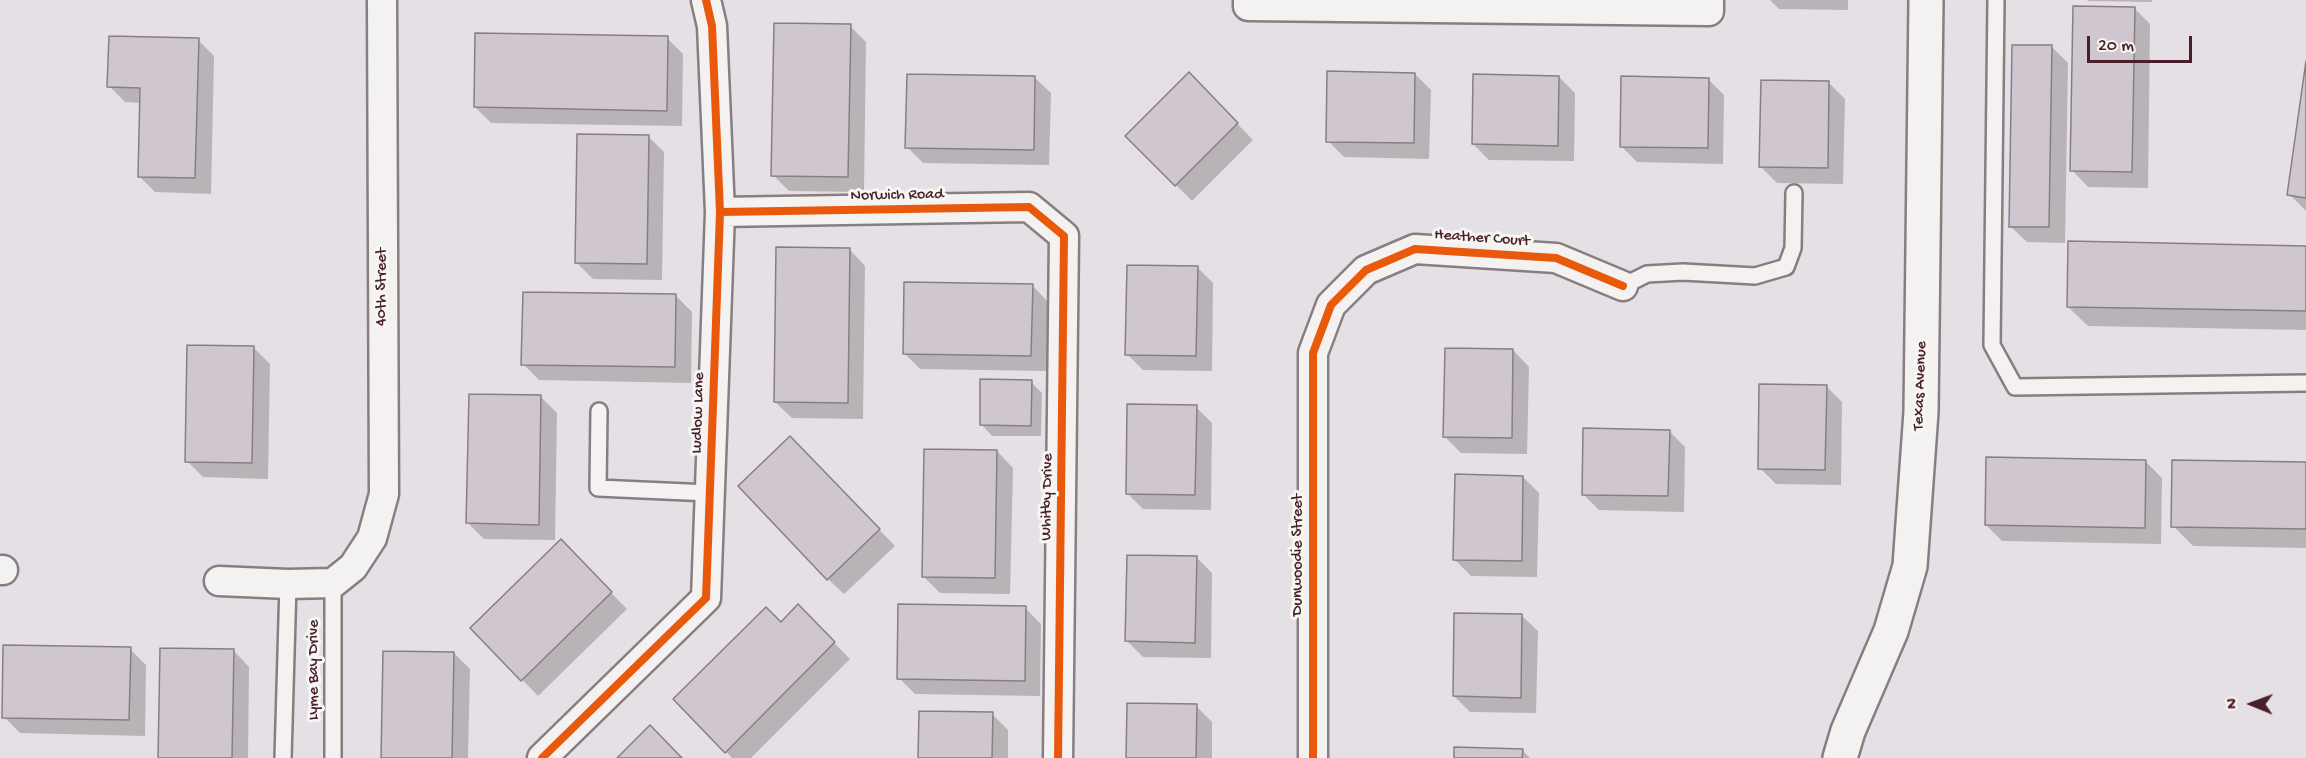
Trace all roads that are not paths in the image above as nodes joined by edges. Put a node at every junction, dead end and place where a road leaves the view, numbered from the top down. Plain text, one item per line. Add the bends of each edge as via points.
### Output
1 (382, 0) edge
2 (706, 0) edge
3 (1248, 0) edge
4 (1709, 0) edge
5 (1926, 0) edge
6 (1996, 0) edge
7 (1794, 194) dead end
8 (720, 212) junction
9 (1064, 236) joint
10 (1623, 286) joint
11 (1312, 353) joint
12 (2306, 383) edge
13 (599, 411) dead end
14 (710, 493) junction
15 (343, 575) junction
16 (219, 581) dead end
17 (288, 584) junction
18 (284, 758) edge
19 (333, 758) edge
20 (542, 758) edge
21 (1058, 758) edge
22 (1313, 758) edge
23 (1840, 758) edge

1 - 15 street, 40th Street via 384,494 372,538
2 - 8 street, Ludlow Lane via 712,26
3 - 4 street via 1248,6 1697,11 1709,11
5 - 23 street, Texas Avenue via 1921,412 1910,566 1891,631
6 - 12 lane via 1992,345 2015,387
7 - 10 lane via 1793,248 1786,267 1755,276 1647,274
8 - 9 street, Norwich Road via 1029,207
8 - 14 street, Ludlow Lane
9 - 21 street, Whitby Drive
10 - 11 street, Heather Court via 1556,258 1415,249 1366,270 1331,305
11 - 22 street, Dunwoodie Street
13 - 14 lane via 598,488
14 - 20 street, Ludlow Lane via 706,598
15 - 17 street
15 - 19 lane, Lyme Bay Drive
16 - 17 street
17 - 18 lane, Lyme Bay Drive

